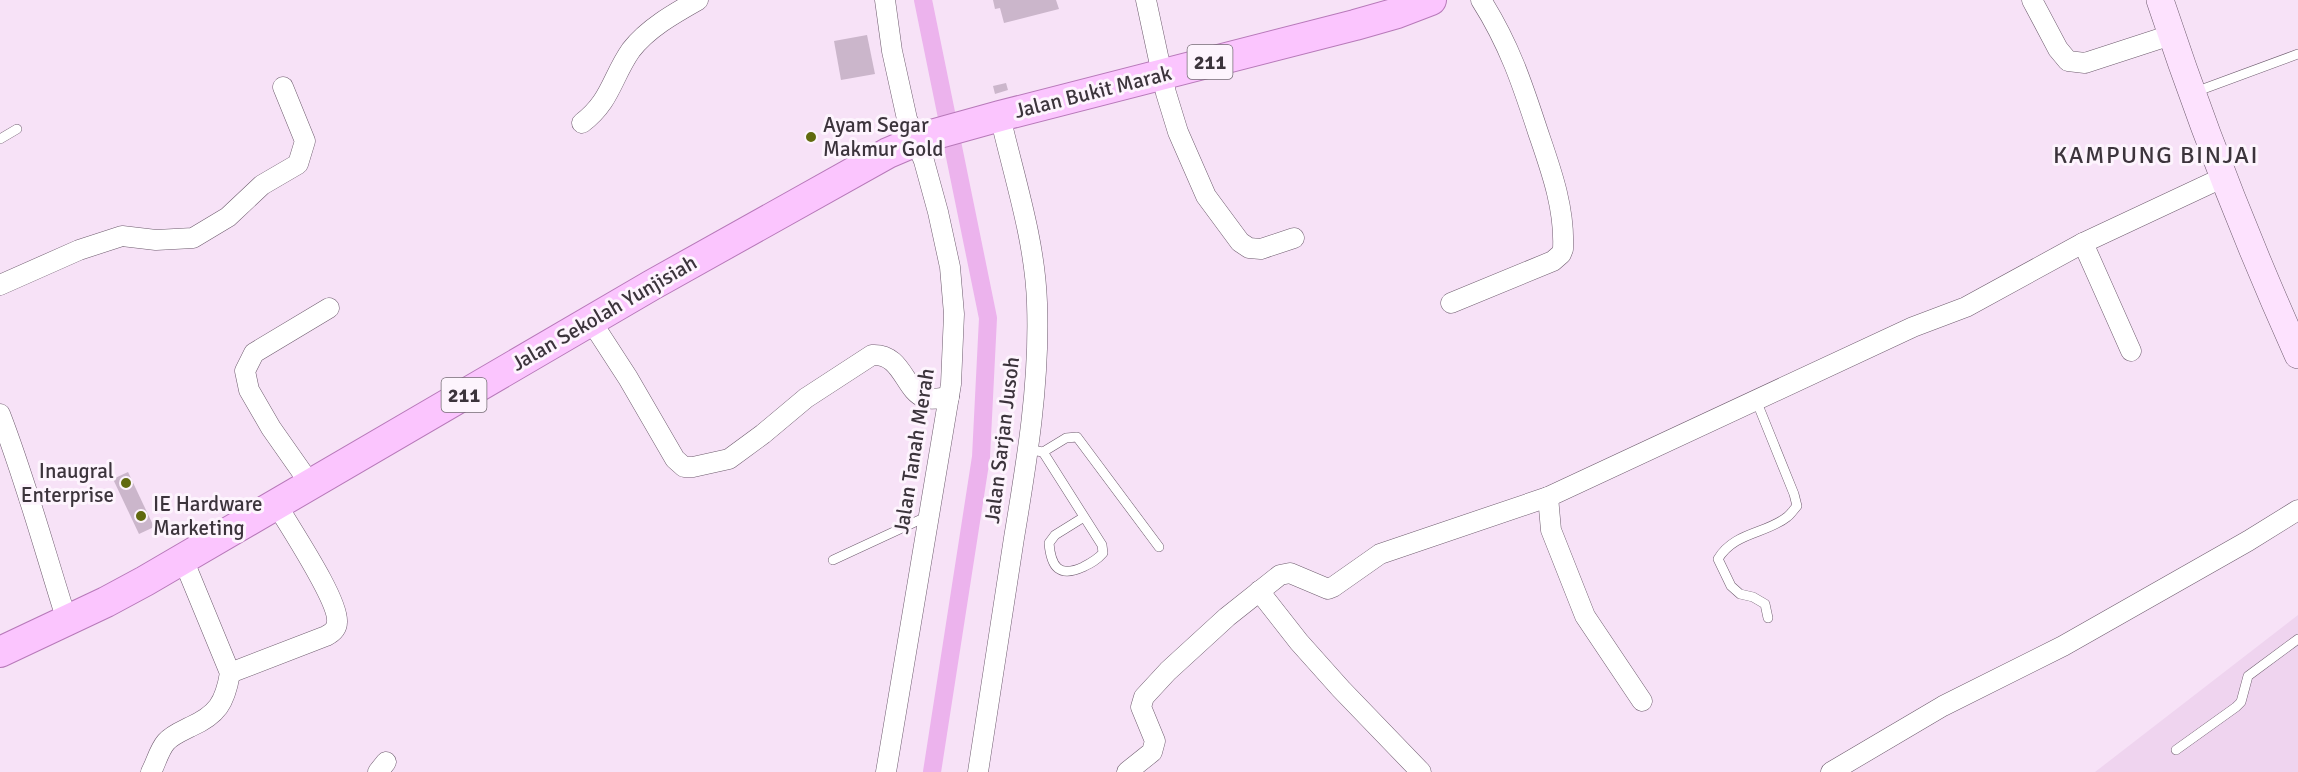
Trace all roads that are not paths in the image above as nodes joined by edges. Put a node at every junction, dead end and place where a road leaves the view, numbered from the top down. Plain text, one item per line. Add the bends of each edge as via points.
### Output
1 (698, 0) edge
2 (885, 0) edge
3 (1146, 0) edge
4 (1431, 0) edge
5 (1481, 0) edge
6 (2032, 0) edge
7 (2160, 0) edge
8 (2171, 35) junction
9 (2298, 54) edge
10 (1162, 74) junction
11 (283, 87) dead end
12 (2193, 93) junction
13 (993, 118) junction
14 (582, 123) dead end
15 (17, 129) dead end
16 (0, 139) edge
17 (921, 139) junction
18 (2224, 177) junction
19 (1294, 238) dead end
20 (2083, 243) junction
21 (0, 285) edge
22 (1452, 303) dead end
23 (329, 308) dead end
24 (591, 321) junction
25 (2131, 351) dead end
26 (2298, 356) edge
27 (949, 397) junction
28 (1756, 400) junction
29 (0, 414) edge
30 (1036, 451) junction
31 (311, 485) junction
32 (1548, 497) junction
33 (277, 505) junction
34 (2298, 510) edge
35 (928, 516) junction
36 (1084, 517) junction
37 (1159, 547) dead end
38 (183, 559) junction
39 (833, 560) dead end
40 (1259, 591) junction
41 (1768, 618) dead end
42 (67, 621) junction
43 (2298, 639) edge
44 (0, 652) edge
45 (230, 673) junction
46 (1642, 701) dead end
47 (2176, 750) dead end
48 (151, 772) edge
49 (886, 772) edge
50 (978, 772) edge
51 (1127, 772) edge
52 (1421, 772) edge
53 (1831, 772) edge

1 - 14 street via 647,33 631,50 596,112
2 - 17 street, Jalan Tanah Merah via 907,119
3 - 10 street
4 - 10 main road, Jalan Bukit Marak / 211 via 1355,25
5 - 22 street via 1515,64 1559,194 1563,249 1552,261
6 - 8 street via 2068,61 2085,63
7 - 8 main road
8 - 12 main road
9 - 12 lane
10 - 13 main road, Jalan Bukit Marak / 211
10 - 19 street via 1194,171 1206,196 1240,242 1260,249
11 - 21 street via 305,141 298,164 262,185 228,217 193,238 156,240 122,236 79,250
12 - 18 main road
13 - 17 main road, Jalan Bukit Marak / 211
13 - 30 street, Jalan Sarjan Jusoh via 1026,224 1037,301
15 - 16 lane
17 - 24 main road, Jalan Sekolah Yunjisiah / 211 via 842,177
17 - 27 street, Jalan Tanah Merah via 950,267 954,352
18 - 20 street
18 - 26 main road
20 - 25 street
20 - 28 street via 1966,307 1913,327
23 - 31 street via 254,353 245,371 249,390 271,428
24 - 27 street via 675,459 684,467 732,457 806,398 872,355 888,358 922,396
24 - 31 main road, Jalan Sekolah Yunjisiah / 211
27 - 35 street, Jalan Tanah Merah
28 - 32 street
28 - 41 lane via 1797,506 1787,517 1732,543 1718,558 1731,586 1765,604
29 - 42 street via 20,465
30 - 36 lane
30 - 37 lane via 1066,438 1077,438
30 - 50 street, Jalan Sarjan Jusoh
31 - 33 main road, Jalan Sekolah Yunjisiah / 211
32 - 40 street via 1380,554 1333,587 1322,588 1290,573 1280,575
32 - 46 street via 1551,530 1585,616
33 - 38 main road, Jalan Sekolah Yunjisiah / 211
33 - 45 street via 322,581 338,621 326,636
34 - 53 street via 2082,636 1944,706
35 - 39 lane
35 - 49 street, Jalan Tanah Merah
36 - 36 lane via 1102,544 1103,553 1098,560 1064,573 1057,568 1049,543
38 - 42 main road, Jalan Sekolah Yunjisiah / 211
38 - 45 street
40 - 51 street via 1210,632 1144,697 1141,707 1155,741 1152,752
40 - 52 street via 1341,689
42 - 44 main road, Jalan Sekolah Yunjisiah / 211
43 - 47 lane via 2248,676 2236,707
45 - 48 street via 216,712 173,735

